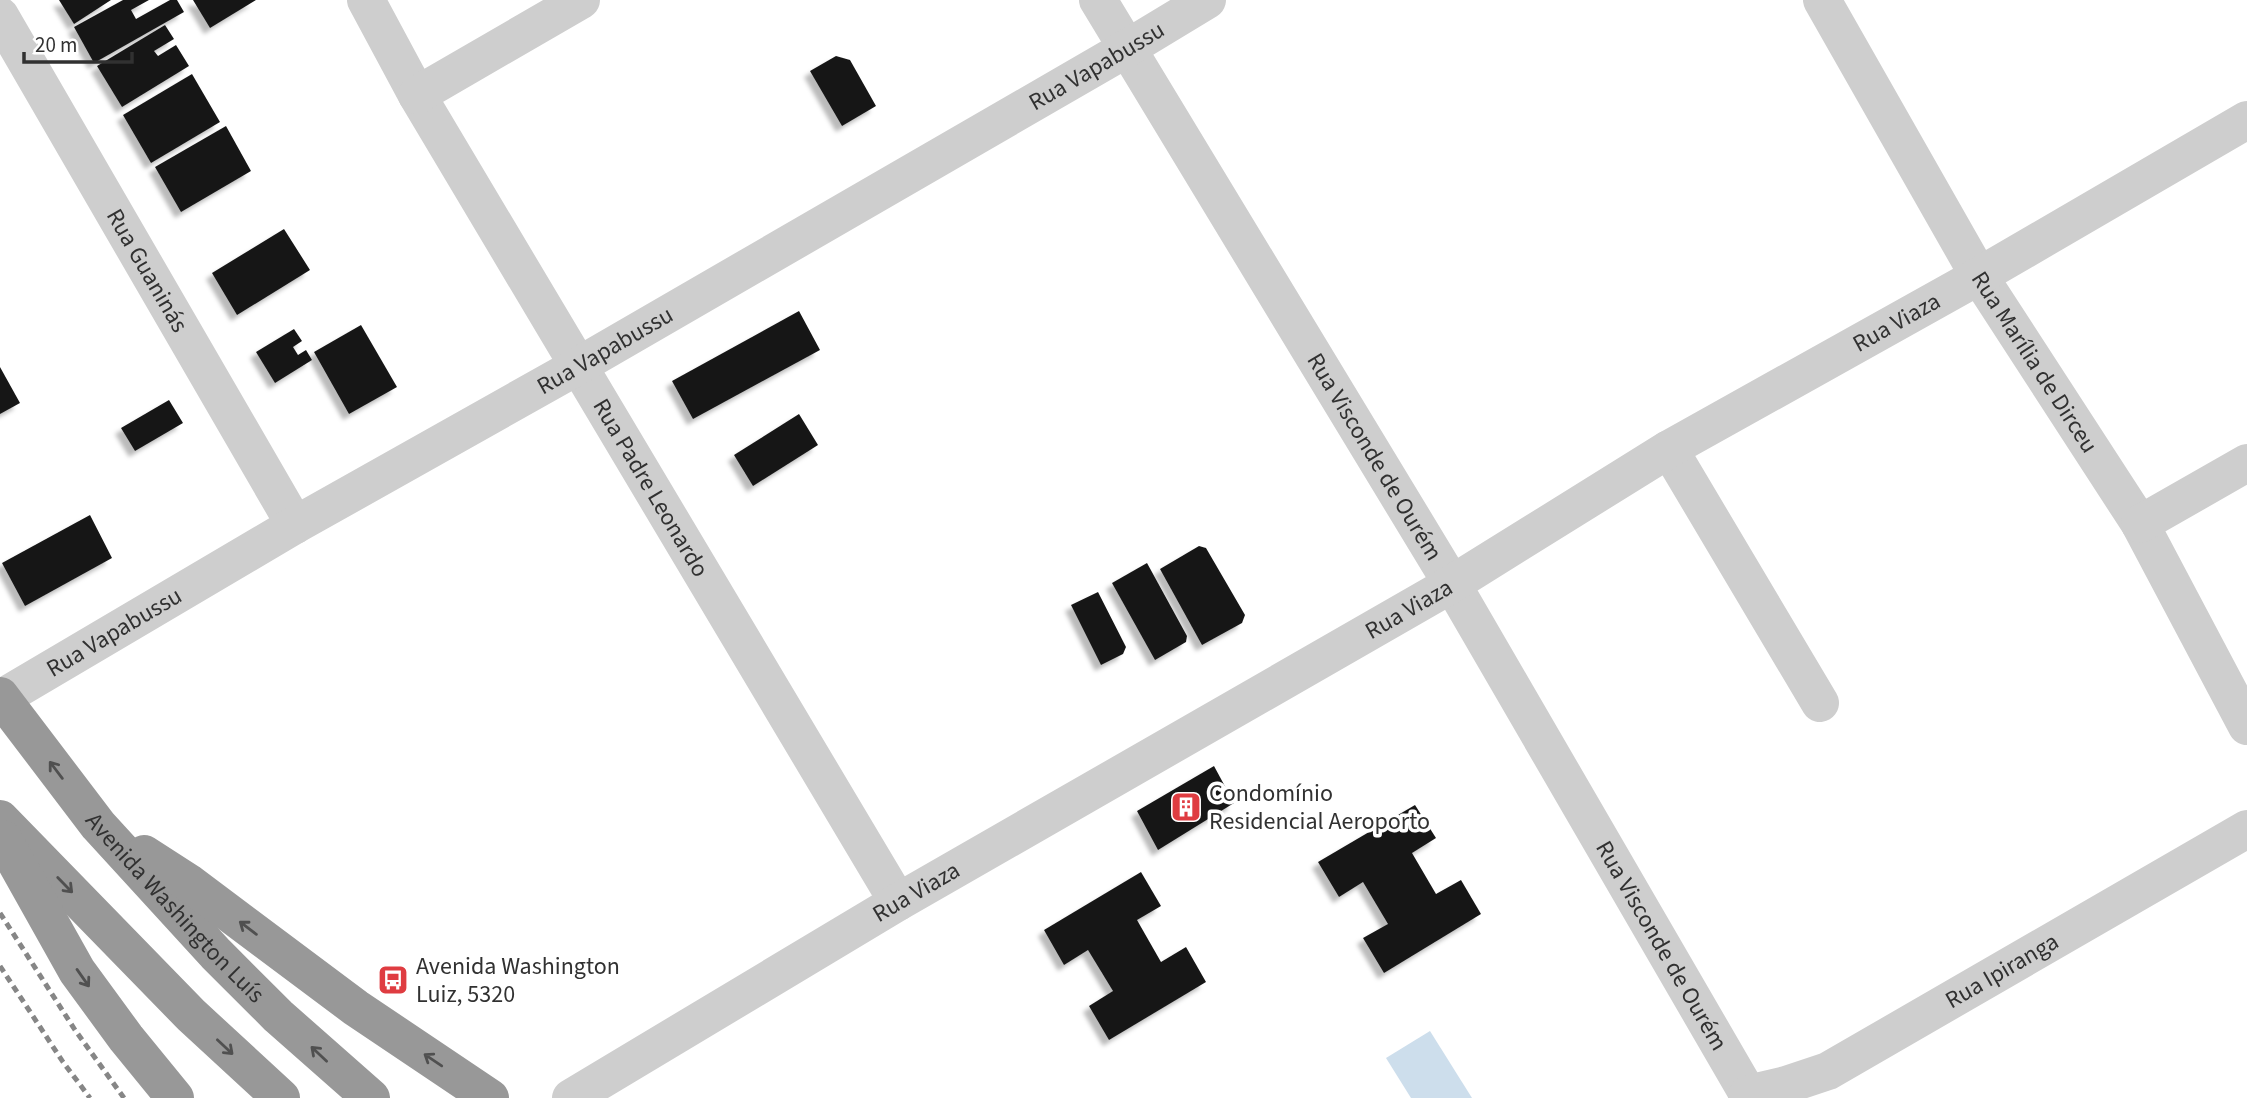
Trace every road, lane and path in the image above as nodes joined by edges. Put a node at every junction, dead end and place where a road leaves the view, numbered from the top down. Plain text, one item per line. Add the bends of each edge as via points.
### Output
1 (366, 0) edge
2 (582, 0) edge
3 (1098, 0) edge
4 (1207, 0) edge
5 (1822, 0) edge
6 (0, 16) edge
7 (1126, 49) junction
8 (417, 95) junction
9 (2247, 120) edge
10 (1979, 276) junction
11 (578, 366) junction
12 (1669, 449) junction
13 (2247, 463) edge
14 (2140, 524) junction
15 (295, 525) junction
16 (1452, 584) junction
17 (1, 697) edge
18 (1820, 703) dead end
19 (2247, 726) edge
20 (0, 819) edge
21 (98, 825) junction
22 (2247, 829) edge
23 (0, 834) edge
24 (898, 902) junction
25 (1748, 1096) edge
26 (175, 1098) edge
27 (281, 1098) edge
28 (371, 1098) edge
29 (490, 1098) edge
30 (571, 1098) edge

1 - 8 street, Rua Padre Leonardo
2 - 8 street
3 - 7 street, Rua Visconde de Ourém
4 - 7 street, Rua Vapabussu
5 - 10 street, Rua Marília de Dirceu
6 - 15 street, Rua Guaninás
7 - 11 street, Rua Vapabussu
7 - 16 street, Rua Visconde de Ourém
8 - 11 street, Rua Padre Leonardo
9 - 10 street, Rua Viaza
10 - 12 street, Rua Viaza
10 - 14 street, Rua Marília de Dirceu
11 - 15 street, Rua Vapabussu
11 - 24 street, Rua Padre Leonardo
12 - 16 street, Rua Viaza
12 - 18 street
13 - 14 street
14 - 19 street, Rua Marília de Dirceu
15 - 17 street, Rua Vapabussu
16 - 24 street, Rua Viaza
16 - 25 street, Rua Visconde de Ourém
21 -> 17 highway, Avenida Washington Luís
20 -> 27 highway via 191,1015
28 -> 21 highway, Avenida Washington Luís via 278,1017
29 -> 21 highway via 356,1008 188,883
22 - 25 street, Rua Ipiranga via 1828,1071
23 -> 26 highway via 77,971
24 - 30 street, Rua Viaza

